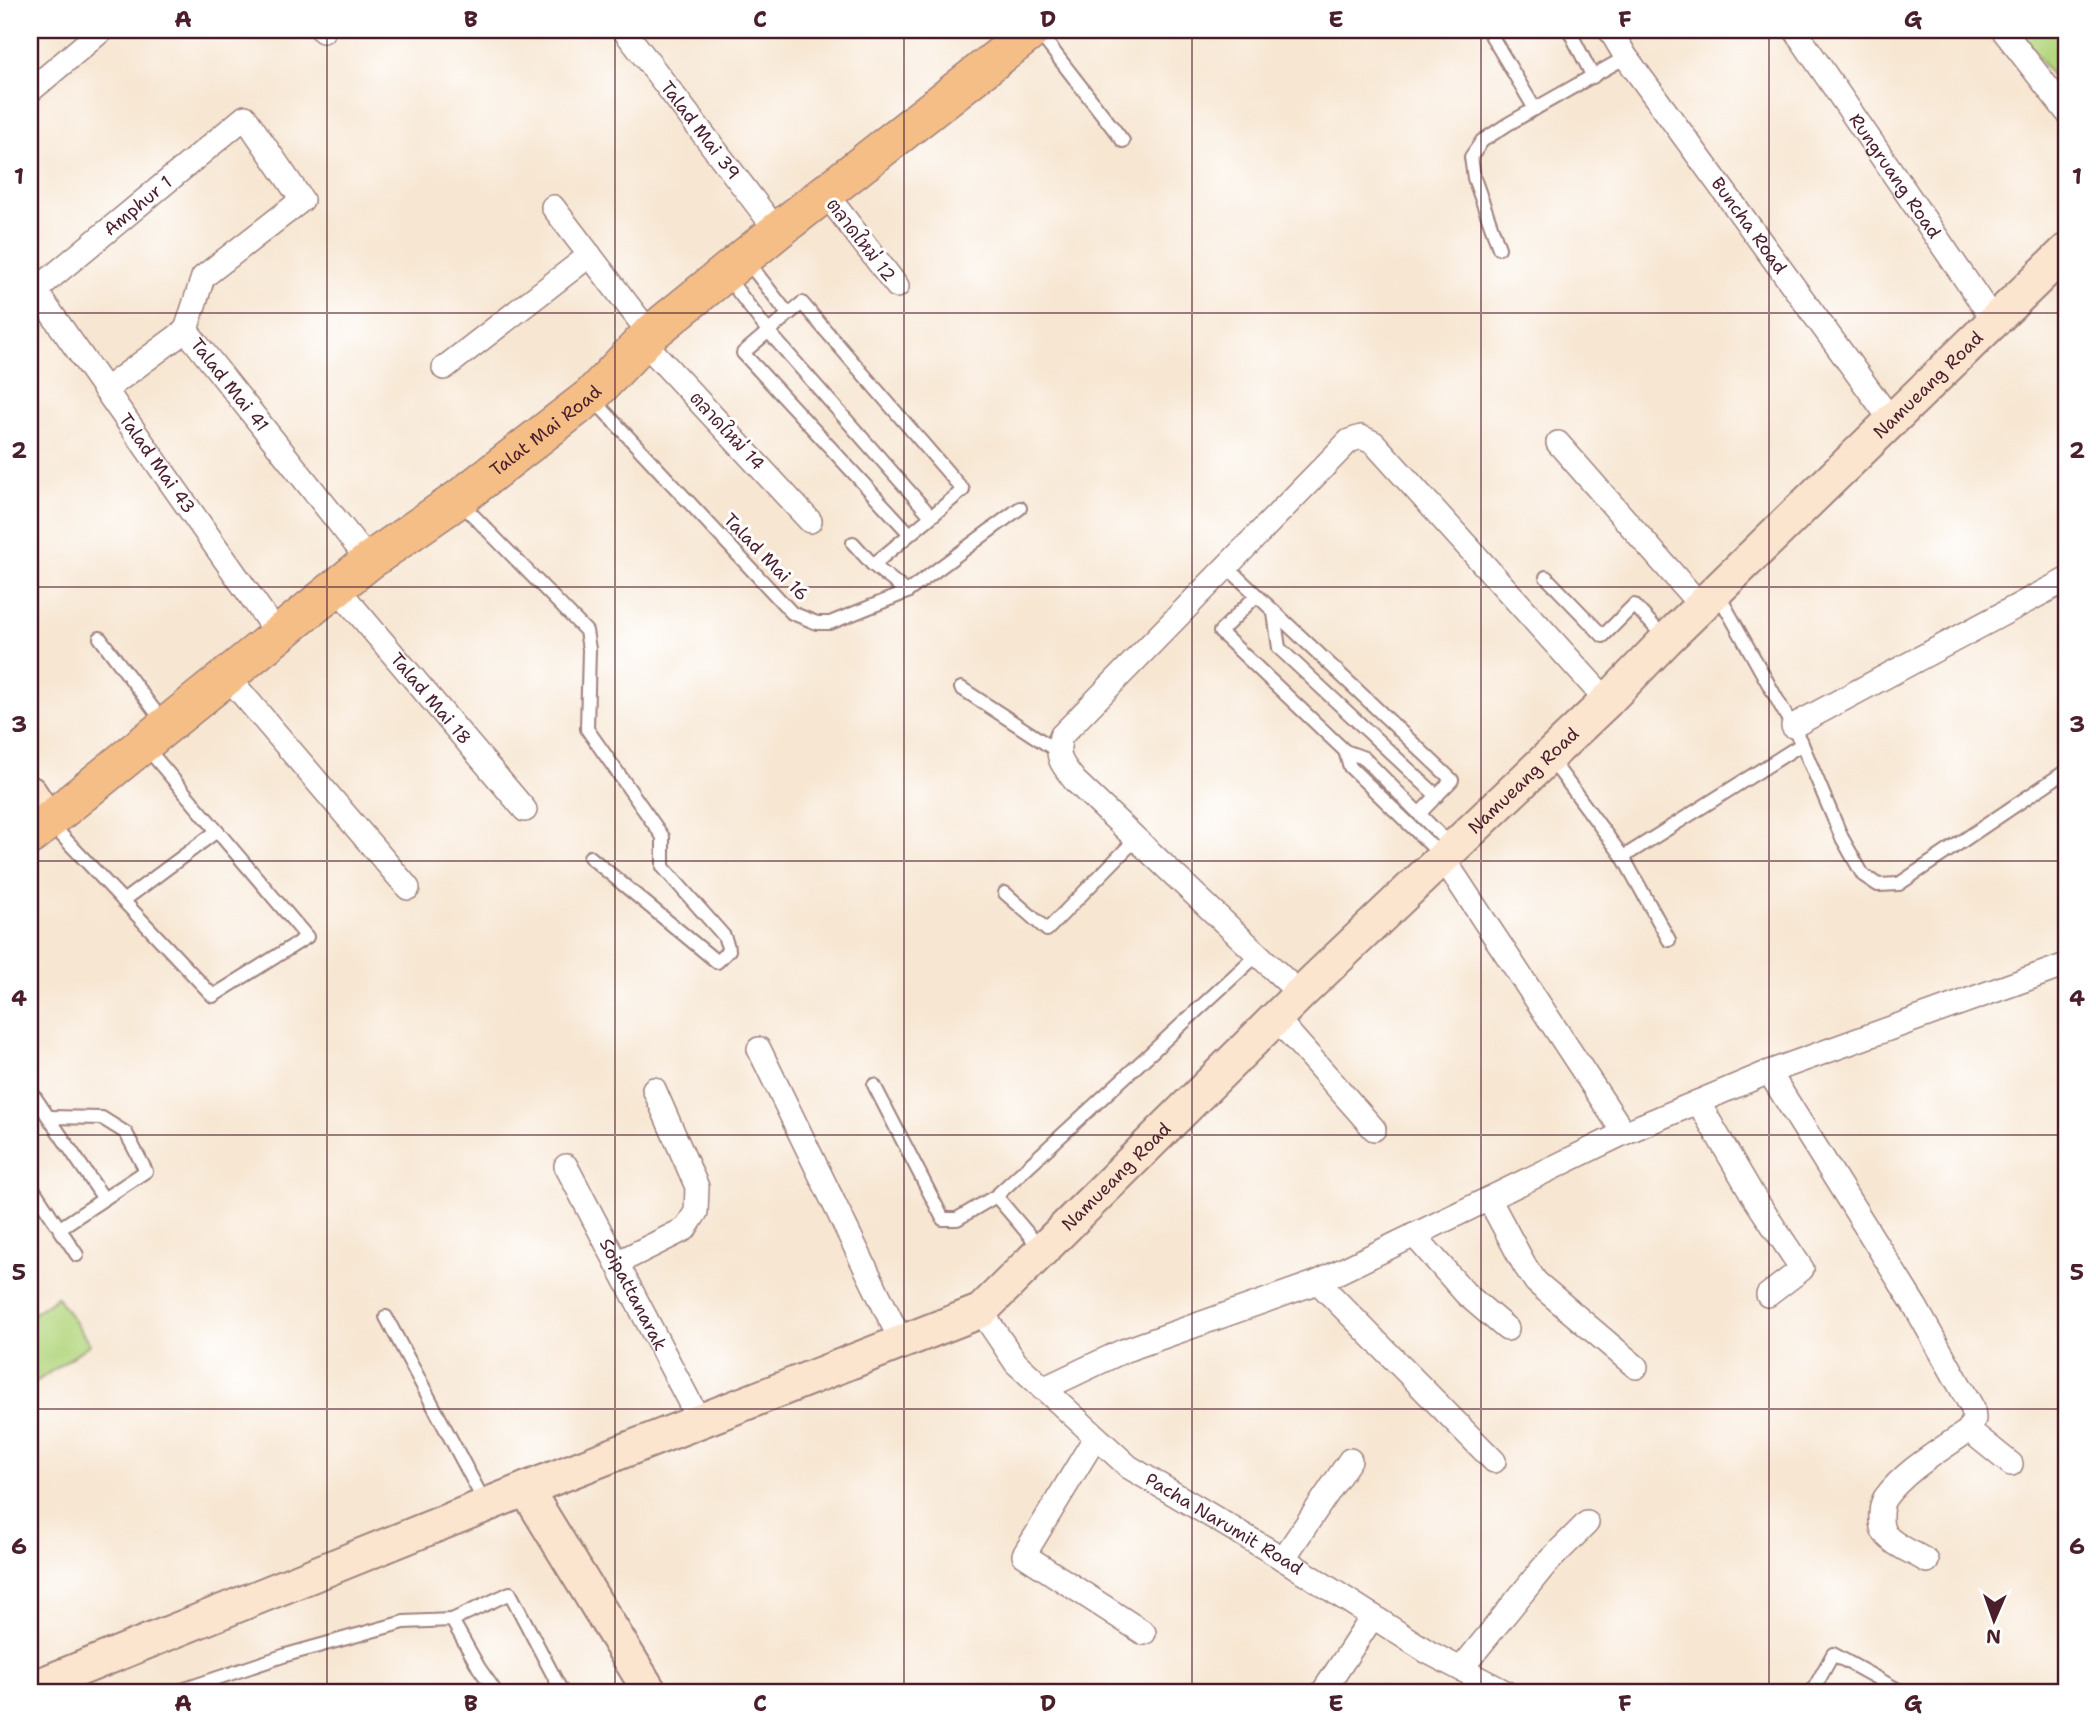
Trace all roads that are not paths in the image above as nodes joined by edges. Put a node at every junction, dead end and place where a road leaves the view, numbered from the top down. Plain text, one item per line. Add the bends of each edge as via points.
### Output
1 (102, 30) edge
2 (624, 30) edge
3 (1035, 30) edge
4 (1488, 30) edge
5 (1569, 30) edge
6 (1610, 30) edge
7 (1795, 30) edge
8 (2007, 32) edge
9 (1626, 57) junction
10 (1592, 77) junction
11 (30, 91) edge
12 (1535, 109) junction
13 (2066, 111) edge
14 (245, 117) joint
15 (1122, 141) dead end
16 (825, 193) junction
17 (554, 207) dead end
18 (777, 231) junction
19 (1499, 248) dead end
20 (2066, 251) edge
21 (590, 255) junction
22 (734, 266) junction
23 (897, 286) dead end
24 (33, 293) edge
25 (788, 314) junction
26 (1994, 321) junction
27 (186, 330) junction
28 (768, 331) junction
29 (647, 338) junction
30 (444, 368) dead end
31 (106, 390) junction
32 (591, 396) junction
33 (1891, 420) junction
34 (1558, 443) dead end
35 (457, 499) junction
36 (1020, 508) dead end
37 (931, 516) junction
38 (810, 521) dead end
39 (910, 534) junction
40 (853, 543) dead end
41 (369, 561) junction
42 (873, 565) junction
43 (1227, 566) junction
44 (1546, 577) dead end
45 (2066, 580) edge
46 (337, 589) junction
47 (907, 593) junction
48 (1255, 596) junction
49 (1709, 598) junction
50 (1274, 613) junction
51 (278, 635) junction
52 (100, 638) dead end
53 (1666, 640) junction
54 (227, 676) junction
55 (961, 688) dead end
56 (1607, 701) junction
57 (154, 735) junction
58 (1797, 735) junction
59 (1057, 751) junction
60 (1345, 751) junction
61 (1549, 757) junction
62 (2066, 771) edge
63 (1437, 796) junction
64 (525, 810) dead end
65 (1419, 814) junction
66 (36, 817) edge
67 (217, 831) junction
68 (1136, 839) junction
69 (1448, 853) junction
70 (590, 857) dead end
71 (1623, 857) junction
72 (408, 888) dead end
73 (1005, 893) dead end
74 (124, 901) junction
75 (1669, 940) dead end
76 (1258, 954) junction
77 (2066, 965) edge
78 (1300, 994) junction
79 (1276, 1018) junction
80 (760, 1049) dead end
81 (1769, 1072) junction
82 (874, 1085) dead end
83 (30, 1090) edge
84 (654, 1090) dead end
85 (1698, 1102) junction
86 (49, 1117) junction
87 (1374, 1129) dead end
88 (1624, 1133) junction
89 (566, 1166) dead end
90 (30, 1184) edge
91 (996, 1196) junction
92 (104, 1199) junction
93 (1489, 1199) junction
94 (60, 1228) junction
95 (1414, 1235) junction
96 (1042, 1250) junction
97 (77, 1255) dead end
98 (617, 1263) junction
99 (1318, 1282) junction
100 (1768, 1295) dead end
101 (981, 1311) junction
102 (386, 1317) dead end
103 (1507, 1329) dead end
104 (902, 1343) junction
105 (1636, 1367) dead end
106 (1043, 1389) junction
107 (700, 1422) junction
108 (1969, 1430) junction
109 (1095, 1438) junction
110 (1350, 1460) dead end
111 (1494, 1461) dead end
112 (2011, 1464) dead end
113 (526, 1489) junction
114 (486, 1505) junction
115 (1587, 1523) dead end
116 (1283, 1559) junction
117 (1927, 1561) dead end
118 (1373, 1616) junction
119 (452, 1620) junction
120 (1144, 1633) dead end
121 (1461, 1669) junction
122 (30, 1689) edge
123 (644, 1689) edge
124 (561, 1690) dead end
125 (176, 1692) edge
126 (496, 1692) edge
127 (1323, 1692) edge
128 (1505, 1692) edge
129 (1812, 1692) edge
130 (1902, 1692) edge

1 - 11 street
2 - 18 street, Talad Mai 39
3 - 15 lane
3 - 16 main road, Talat Mai Road
4 - 12 lane
5 - 10 lane
6 - 9 street, Buncha Road
7 - 26 street, Rungruang Road
8 - 13 street
9 - 10 lane
9 - 33 street, Buncha Road
10 - 12 lane
12 - 19 lane via 1482,141 1471,157
14 - 24 street, Amphur 1
14 - 27 street, Talad Mai 41 via 302,200 203,277
16 - 18 main road, Talat Mai Road
16 - 23 street, ตลาดใหม่ 12
17 - 21 street, ตลาดใหม่ 14
18 - 22 main road, Talat Mai Road
20 - 26 street, Namueang Road
21 - 29 street, ตลาดใหม่ 14
21 - 30 street
22 - 25 lane
22 - 28 lane
22 - 29 main road, Talat Mai Road
24 - 31 street, Talad Mai 43
25 - 28 lane
25 - 37 lane via 802,303 963,490
26 - 33 street, Namueang Road
27 - 31 street
27 - 41 street, Talad Mai 41
28 - 37 lane
28 - 39 lane via 743,353
29 - 32 main road, Talat Mai Road
29 - 38 street, ตลาดใหม่ 14
31 - 51 street, Talad Mai 43
32 - 35 main road, Talat Mai Road
32 - 47 lane, Talad Mai 16 via 792,613 817,623 830,622
33 - 49 street, Namueang Road
34 - 49 street
35 - 41 main road, Talat Mai Road
35 - 70 lane via 586,631 587,729 663,837 663,867 724,936 729,950 717,962
36 - 47 lane, Talad Mai 16
37 - 39 lane
39 - 42 lane
40 - 42 lane
41 - 46 main road, Talat Mai Road
42 - 47 lane
43 - 48 lane
43 - 56 street via 1349,441 1361,437 1374,443
43 - 59 street via 1061,736
44 - 53 lane via 1602,636 1634,606
45 - 58 street
46 - 51 main road, Talat Mai Road
46 - 64 street, Talad Mai 18
48 - 50 lane
48 - 60 lane via 1220,632
49 - 53 street, Namueang Road
49 - 58 lane
50 - 63 lane via 1279,648
50 - 63 lane via 1452,780
51 - 54 main road, Talat Mai Road
52 - 57 lane
53 - 56 street, Namueang Road
54 - 57 main road, Talat Mai Road
54 - 72 street
55 - 59 lane
56 - 61 street, Namueang Road
57 - 66 main road, Talat Mai Road
57 - 67 lane
58 - 62 lane via 1842,838 1863,875 1878,885 1899,884
58 - 71 lane
59 - 68 street via 1075,781
60 - 65 lane via 1364,758
60 - 69 lane via 1350,767
61 - 69 street, Namueang Road
61 - 71 lane
63 - 65 lane
65 - 69 lane
66 - 74 lane
67 - 74 lane
67 - 74 lane via 307,937 213,996
68 - 73 lane via 1047,930
68 - 76 street
69 - 78 street, Namueang Road
69 - 88 street
71 - 75 lane
76 - 78 street
76 - 91 lane
77 - 81 street
78 - 79 street, Namueang Road
79 - 87 street
79 - 96 street, Namueang Road
80 - 104 street
81 - 85 street
81 - 108 street via 1973,1409
82 - 91 lane via 943,1219 957,1219
83 - 86 lane
84 - 98 street via 697,1187 696,1212 685,1229
85 - 88 street
85 - 100 street via 1802,1269
86 - 92 lane
86 - 92 lane via 103,1118 127,1133 146,1171
88 - 93 street
89 - 98 street, Soipattanarak
90 - 94 lane
91 - 96 lane
92 - 94 lane
93 - 95 street
93 - 105 street via 1536,1282
94 - 97 lane
95 - 99 street
95 - 103 street via 1466,1294
96 - 101 street, Namueang Road
98 - 107 street, Soipattanarak
99 - 106 street via 1122,1351
99 - 111 street
101 - 104 street
101 - 106 street, Pacha Narumit Road via 1016,1363
102 - 114 lane
104 - 107 street
106 - 109 street, Pacha Narumit Road
107 - 113 street
108 - 112 street
108 - 117 street via 1903,1479 1883,1500 1883,1530
109 - 116 street, Pacha Narumit Road via 1129,1467
109 - 120 street via 1024,1555
110 - 116 street
113 - 114 street
113 - 123 street
114 - 122 street
115 - 121 street via 1545,1565
116 - 118 street, Pacha Narumit Road
118 - 121 street, Pacha Narumit Road
118 - 127 street
119 - 124 lane via 510,1593
119 - 125 lane via 404,1622
119 - 126 lane
121 - 128 street, Pacha Narumit Road
129 - 130 lane via 1833,1654

